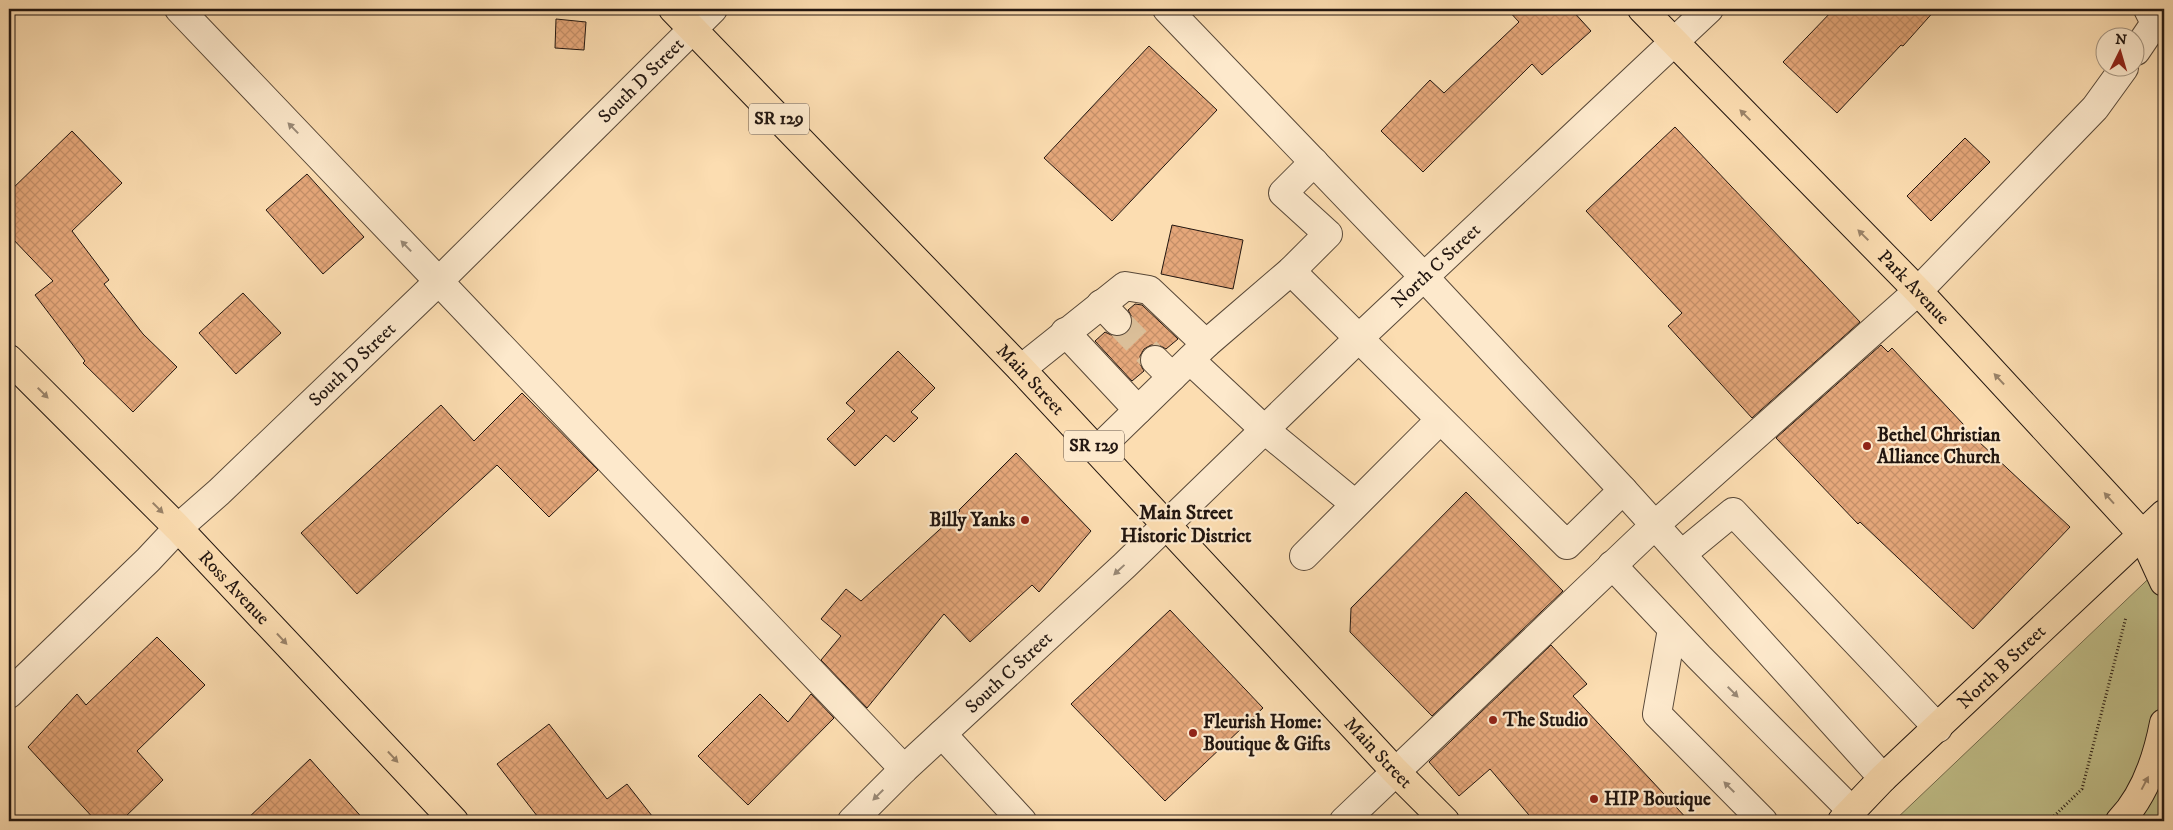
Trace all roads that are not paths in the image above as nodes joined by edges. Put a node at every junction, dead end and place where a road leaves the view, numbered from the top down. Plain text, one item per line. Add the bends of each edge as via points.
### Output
1 (179, 9) edge
2 (673, 9) edge
3 (713, 9) edge
4 (1167, 9) edge
5 (1642, 9) edge
6 (1709, 9) edge
7 (2148, 9) edge
8 (691, 28) junction
9 (2146, 36) edge
10 (1673, 42) junction
11 (2117, 78) edge
12 (1314, 162) junction
13 (1290, 271) junction
14 (1424, 277) junction
15 (439, 281) junction
16 (1918, 291) junction
17 (1065, 332) junction
18 (1358, 339) junction
19 (9, 359) edge
20 (1181, 360) junction
21 (1021, 369) junction
22 (1138, 410) junction
23 (1440, 420) junction
24 (1266, 430) junction
25 (1097, 450) junction
26 (1623, 490) junction
27 (1355, 504) junction
28 (2164, 514) edge
29 (1166, 523) junction
30 (1655, 525) junction
31 (178, 528) junction
32 (2142, 534) junction
33 (1682, 554) junction
34 (1304, 556) dead end
35 (1612, 566) junction
36 (2164, 582) edge
37 (1672, 629) junction
38 (9, 694) edge
39 (2164, 723) edge
40 (1938, 728) junction
41 (942, 734) junction
42 (904, 769) junction
43 (1396, 771) junction
44 (1883, 778) junction
45 (1847, 816) edge
46 (454, 821) edge
47 (852, 821) edge
48 (1022, 821) edge
49 (1344, 821) edge
50 (1445, 821) edge
51 (1763, 821) edge
52 (2120, 821) edge

15 -> 1 street
2 - 8 main road, Main Street / SR 129
3 - 8 street, South D Street
4 - 12 street
5 - 10 main road, Park Avenue
6 - 10 street, North C Street
7 - 9 street via 2155,23
8 - 15 street, South D Street
8 - 21 main road, Main Street / SR 129
10 - 14 street, North C Street
16 -> 10 main road, Park Avenue
11 - 16 street via 2095,108
12 - 13 street via 1283,193 1328,234
12 - 14 street
13 - 18 street
13 - 20 street
14 - 18 street, North C Street
14 - 26 street
15 - 31 street, South D Street
15 - 42 street
16 - 30 street
32 -> 16 main road, Park Avenue
17 - 20 street via 1109,312 1125,286 1149,290
17 - 21 street
17 - 22 street
18 - 23 street
18 - 24 street, North C Street
19 -> 31 main road, Ross Avenue
20 - 22 street
20 - 24 street
21 - 25 main road, Main Street / SR 129
22 - 25 street
23 - 26 street via 1567,545
23 - 27 street
24 - 27 street
24 - 29 street, North C Street
25 - 29 main road, Main Street / SR 129
26 - 30 street
27 - 34 street
28 - 32 main road, North B Street
29 -> 41 street, South C Street
29 - 43 main road, Main Street / SR 129
30 - 33 street
30 - 35 street
31 - 38 street, South D Street
31 -> 46 main road, Ross Avenue
32 - 36 main road, Park Avenue
32 - 40 main road, North B Street
33 - 40 street via 1733,512
33 - 44 street
35 - 37 street
35 - 43 street
37 -> 45 street
51 -> 37 street via 1657,714
52 -> 39 main road via 2131,809 2151,772
40 - 44 main road, North B Street
41 - 42 street, South C Street
41 - 48 street
42 -> 47 street, South C Street
43 - 49 street
43 - 50 main road, Main Street / SR 129
44 - 45 main road, North B Street

